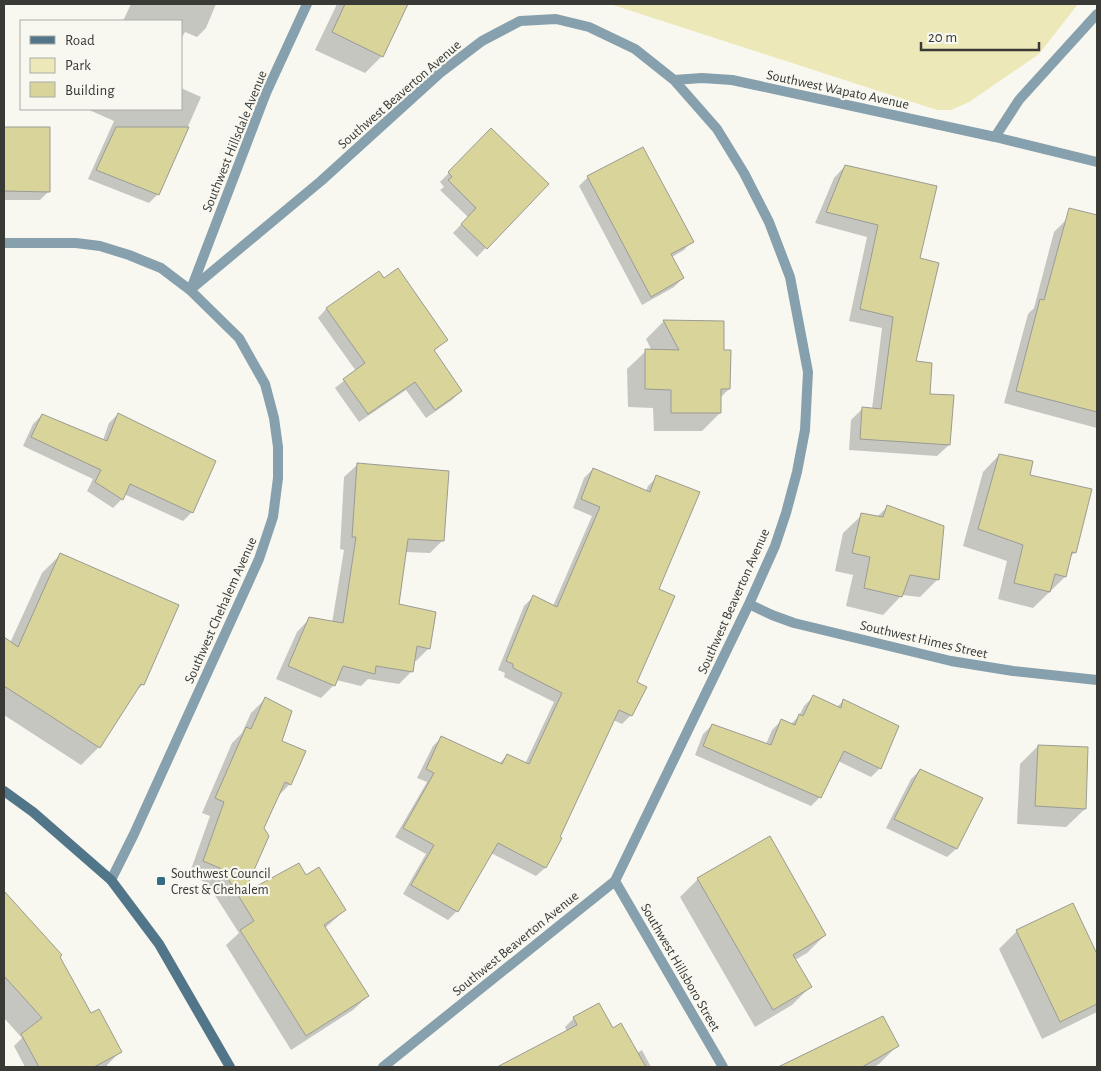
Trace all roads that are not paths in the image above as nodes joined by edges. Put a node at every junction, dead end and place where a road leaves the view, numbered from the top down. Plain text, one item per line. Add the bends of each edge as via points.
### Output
1 (306, 4) edge
2 (1097, 14) edge
3 (674, 80) junction
4 (995, 137) junction
5 (1097, 162) edge
6 (4, 243) edge
7 (190, 290) junction
8 (749, 604) junction
9 (1097, 680) edge
10 (4, 792) edge
11 (111, 880) junction
12 (615, 881) junction
13 (230, 1067) edge
14 (383, 1067) edge
15 (723, 1067) edge

1 - 7 street, Southwest Hillsdale Avenue via 266,93
2 - 4 street via 1019,100
3 - 4 street, Southwest Wapato Avenue via 732,80
3 - 7 street, Southwest Beaverton Avenue via 636,49 589,27 556,20 520,20 482,41 440,73 321,181
3 - 8 street, Southwest Beaverton Avenue via 717,129 769,222 790,277 808,372 805,430 797,472 775,546
4 - 5 street, Southwest Wapato Avenue
6 - 7 street, Southwest Chehalem Avenue via 100,246 161,268
7 - 11 street, Southwest Chehalem Avenue via 239,338 264,384 278,447 273,517 260,559
8 - 9 street, Southwest Himes Street via 794,623 951,661
8 - 12 street, Southwest Beaverton Avenue
10 - 11 street via 33,812
11 - 13 street via 159,944
12 - 14 street, Southwest Beaverton Avenue
12 - 15 street, Southwest Hillsboro Street

